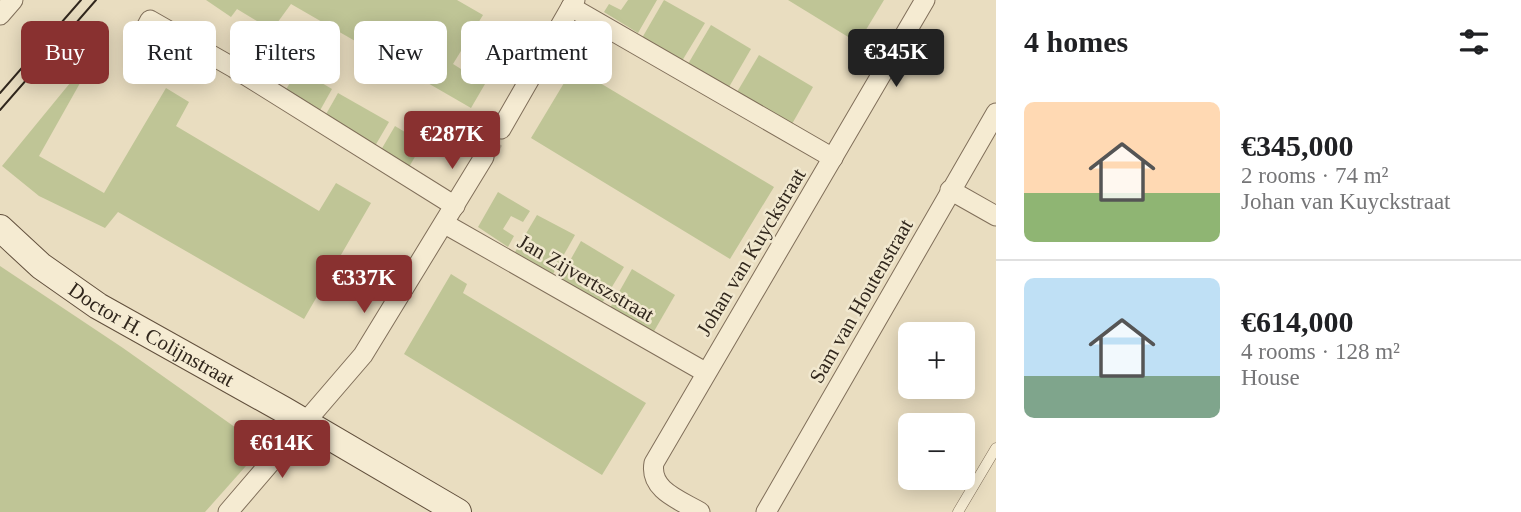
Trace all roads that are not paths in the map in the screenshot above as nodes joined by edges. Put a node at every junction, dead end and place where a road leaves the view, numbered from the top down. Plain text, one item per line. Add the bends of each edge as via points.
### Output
1 (13, 0) edge
2 (925, 0) edge
3 (573, 4) edge
4 (0, 15) edge
5 (216, 58) edge
6 (996, 113) edge
7 (500, 129) tunnel mouth
8 (484, 157) tunnel mouth
9 (832, 158) junction
10 (950, 190) junction
11 (455, 206) junction
12 (996, 216) edge
13 (444, 224) junction
14 (0, 228) edge
15 (705, 372) junction
16 (305, 422) junction
17 (996, 447) edge
18 (228, 512) edge
19 (458, 512) edge
20 (700, 512) edge
21 (766, 512) edge
22 (958, 512) edge

1 - 4 street
2 - 9 street, Johan van Kuyckstraat
3 - 7 street
3 - 9 street
5 - 11 street
6 - 10 street, Sam van Houtenstraat
8 - 11 street
9 - 15 street, Johan van Kuyckstraat
10 - 12 street
10 - 21 street, Sam van Houtenstraat
11 - 13 street
13 - 15 street, Jan Zijvertszstraat
13 - 16 street via 363,355
14 - 16 street, Doctor H. Colijnstraat via 41,266 98,306
15 - 20 street, Johan van Kuyckstraat via 652,474 656,484
16 - 18 street
16 - 19 street, Doctor H. Colijnstraat
17 - 22 lane

